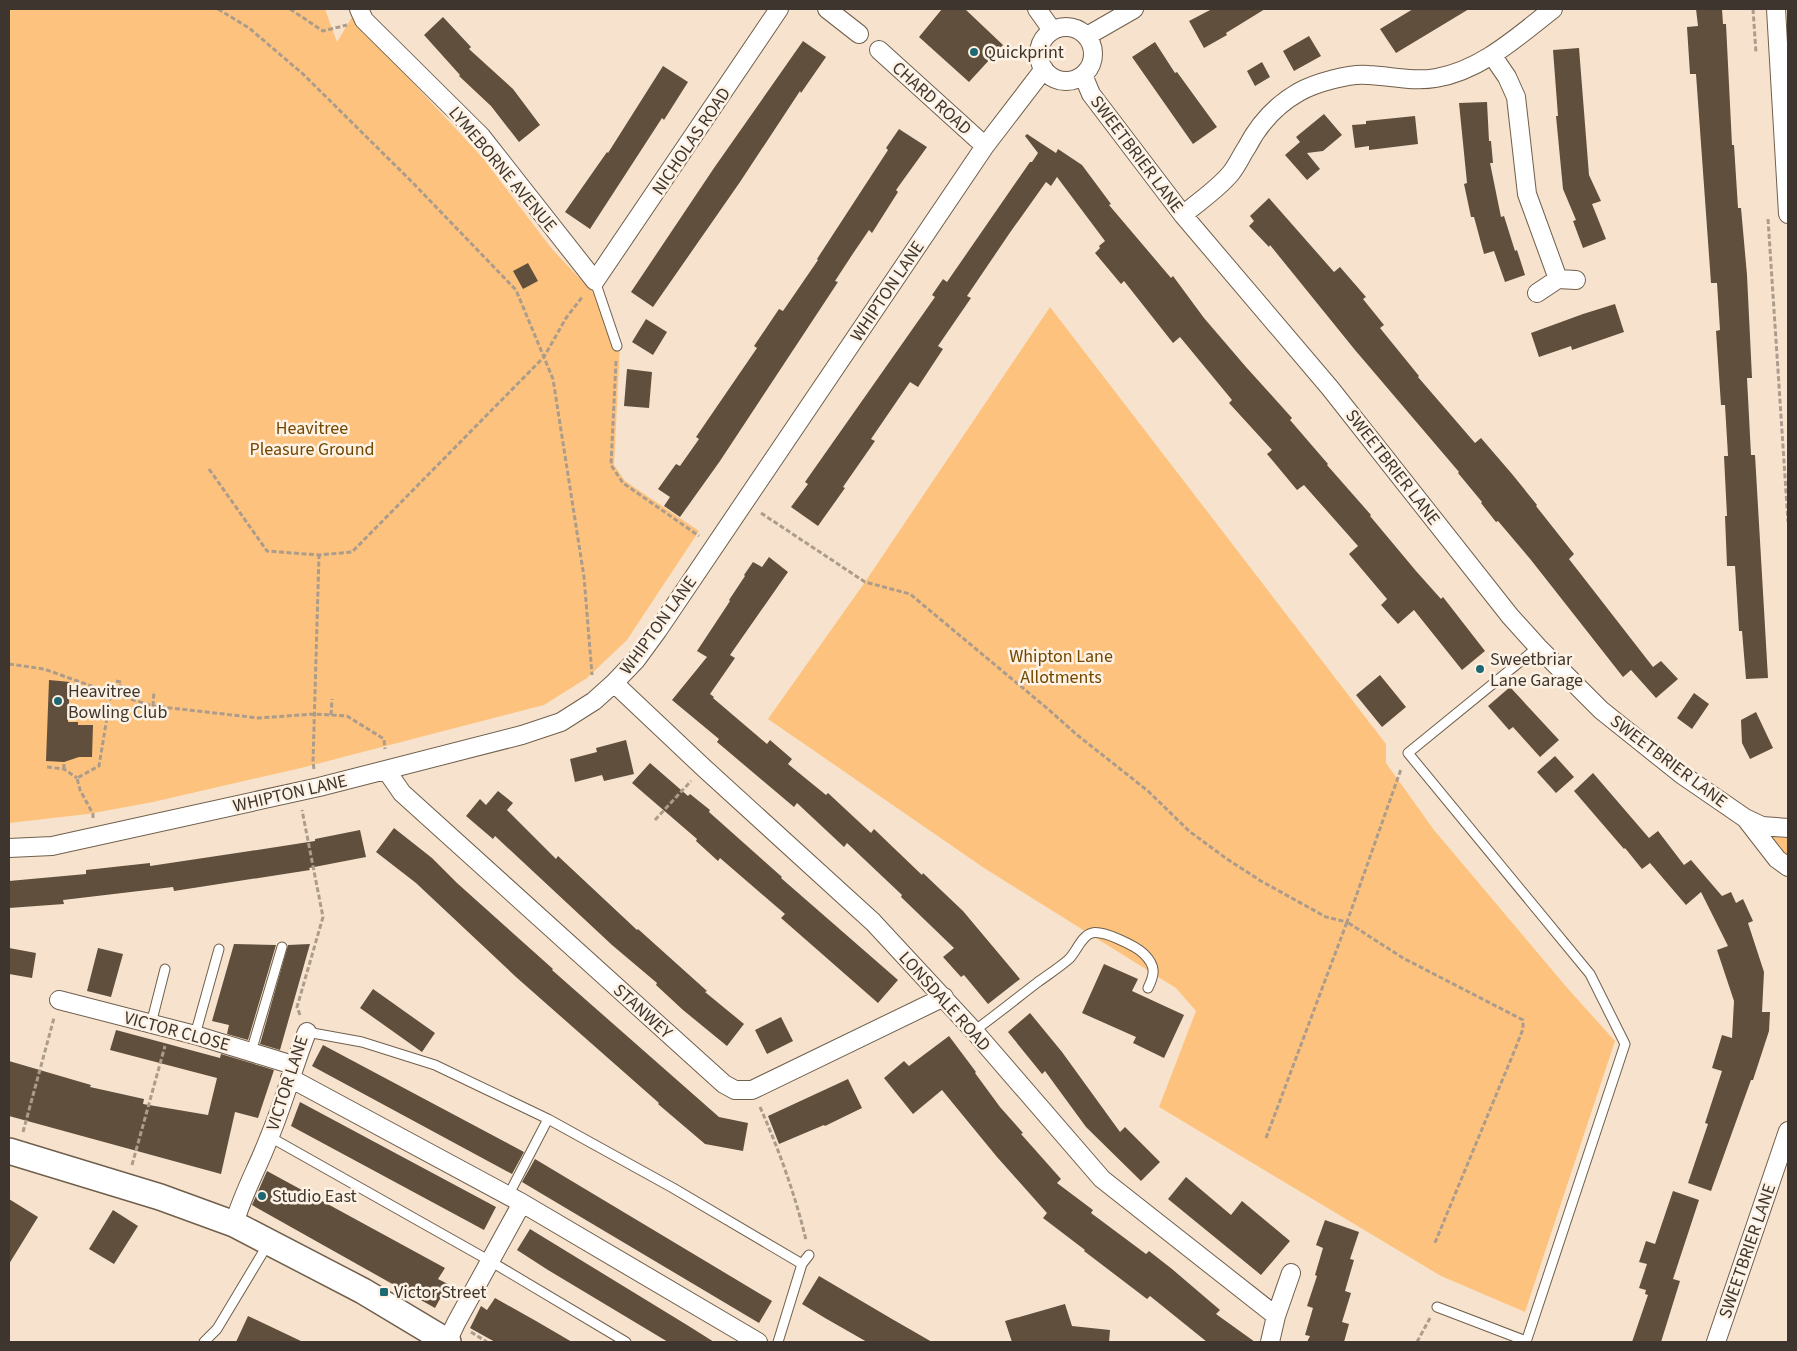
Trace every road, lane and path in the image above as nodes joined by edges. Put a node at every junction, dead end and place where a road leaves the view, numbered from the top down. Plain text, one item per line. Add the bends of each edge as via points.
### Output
1 (218, 9) edge
2 (290, 9) edge
3 (779, 9) edge
4 (827, 9) edge
5 (1037, 9) edge
6 (1134, 9) edge
7 (1553, 9) edge
8 (1753, 9) edge
9 (1776, 9) edge
10 (361, 14) edge
11 (1052, 30) junction
12 (859, 34) dead end
13 (1087, 36) junction
14 (879, 50) dead end
15 (1756, 53) dead end
16 (1492, 55) junction
17 (1044, 69) junction
18 (1083, 75) junction
19 (985, 146) junction
20 (1767, 212) dead end
21 (1788, 214) edge
22 (1182, 215) junction
23 (599, 277) junction
24 (1558, 279) junction
25 (1576, 280) dead end
26 (1537, 293) dead end
27 (617, 346) joint
28 (544, 358) junction
29 (209, 469) dead end
30 (764, 515) dead end
31 (1788, 522) edge
32 (714, 547) junction
33 (319, 555) junction
34 (1538, 647) junction
35 (9, 664) edge
36 (116, 681) dead end
37 (614, 683) junction
38 (154, 691) dead end
39 (111, 693) junction
40 (119, 696) junction
41 (332, 699) dead end
42 (594, 701) junction
43 (153, 706) junction
44 (314, 714) junction
45 (331, 715) junction
46 (1408, 753) junction
47 (64, 762) dead end
48 (47, 767) dead end
49 (704, 768) junction
50 (64, 769) junction
51 (386, 770) junction
52 (77, 778) junction
53 (319, 787) junction
54 (298, 792) junction
55 (1745, 818) junction
56 (655, 820) dead end
57 (1788, 828) edge
58 (92, 837) junction
59 (9, 848) edge
60 (1788, 867) edge
61 (1347, 922) junction
62 (282, 948) dead end
63 (219, 950) dead end
64 (165, 969) dead end
65 (1148, 988) dead end
66 (944, 997) junction
67 (59, 1000) joint
68 (151, 1024) junction
69 (169, 1029) junction
70 (974, 1031) junction
71 (307, 1032) junction
72 (195, 1035) junction
73 (251, 1052) junction
74 (292, 1072) junction
75 (752, 1090) junction
76 (548, 1119) junction
77 (1788, 1131) edge
78 (270, 1137) junction
79 (1266, 1138) dead end
80 (15, 1143) edge
81 (132, 1166) dead end
82 (515, 1199) junction
83 (234, 1224) junction
84 (270, 1241) junction
85 (1434, 1246) dead end
86 (810, 1256) joint
87 (490, 1261) junction
88 (802, 1264) junction
89 (1291, 1273) dead end
90 (1437, 1307) joint
91 (1276, 1316) junction
92 (475, 1335) dead end
93 (1526, 1341) edge
94 (204, 1342) edge
95 (448, 1342) edge
96 (486, 1342) edge
97 (626, 1342) edge
98 (758, 1342) edge
99 (778, 1342) edge
100 (1270, 1342) edge
101 (1417, 1342) edge
102 (1716, 1342) edge

1 - 28 path via 249,28 303,74 516,290
2 - 10 path via 323,31
3 - 23 street, NICHOLAS ROAD
4 - 12 street
5 - 11 street
6 - 13 street
7 - 16 street
8 - 15 path
9 - 21 street
10 - 23 street, LYMEBORNE AVENUE via 481,136
11 - 13 street via 1070,26
11 - 17 street via 1045,36 1039,52
13 - 18 street via 1092,43 1093,61
14 - 19 street, CHARD ROAD
16 - 22 street via 1458,72 1436,78 1415,80 1366,74 1326,81 1299,92 1264,120 1230,175
16 - 24 street via 1516,97 1527,194
17 - 18 street via 1058,80 1075,80
17 - 19 street, WHIPTON LANE
18 - 22 street, SWEETBRIER LANE via 1091,94
19 - 32 street, WHIPTON LANE
20 - 31 path
22 - 34 street, SWEETBRIER LANE via 1330,388
23 - 27 lane
23 - 28 path via 566,318
24 - 25 street
24 - 26 street
27 - 32 path via 611,466 623,483
28 - 33 path via 352,552
28 - 42 path via 553,379 584,577
29 - 33 path via 267,551
30 - 61 path via 865,582 910,594 1226,859 1326,917
32 - 37 street, WHIPTON LANE via 636,660
33 - 44 path
34 - 46 lane
34 - 55 street, SWEETBRIER LANE via 1601,710 1681,774
35 - 39 path via 44,669
36 - 40 path via 121,682
37 - 42 street, WHIPTON LANE
37 - 49 street, LONSDALE ROAD
38 - 43 path
39 - 40 path
39 - 52 path via 99,766
40 - 43 path
41 - 45 path
42 - 51 street, WHIPTON LANE via 561,722 538,730
43 - 44 path via 259,718
44 - 45 path
44 - 53 path via 313,762
45 - 51 path via 347,716 384,739
46 - 61 path
46 - 93 lane via 1590,974 1625,1044
47 - 50 path
48 - 50 path
49 - 56 path
49 - 66 street, LONSDALE ROAD via 872,922
50 - 52 path
51 - 53 street, WHIPTON LANE
51 - 75 street, STANWEY via 402,793 724,1084 735,1090
52 - 58 path via 93,814
53 - 54 street, WHIPTON LANE
54 - 58 street, WHIPTON LANE
54 - 71 path, VICTOR LANE via 323,918 297,1007
55 - 57 street, SWEETBRIER LANE via 1762,826
55 - 60 street, SWEETBRIER LANE via 1777,859
58 - 59 street, WHIPTON LANE via 52,846
61 - 79 path
61 - 85 path via 1403,958 1523,1020 1523,1029
62 - 73 lane
63 - 72 lane
64 - 68 lane
65 - 70 lane via 1155,971 1152,962 1139,949 1101,933 1093,933 1086,936 1069,958
66 - 70 street, LONSDALE ROAD
66 - 75 street
67 - 68 street, VICTOR CLOSE
67 - 80 path
68 - 69 street, VICTOR CLOSE
69 - 72 street, VICTOR CLOSE
69 - 81 path
70 - 91 street, LONSDALE ROAD via 1102,1179
71 - 74 street, VICTOR LANE
71 - 76 lane via 362,1042 435,1065
72 - 73 street, VICTOR CLOSE
73 - 74 street, VICTOR CLOSE
74 - 78 street, VICTOR LANE
74 - 82 street
75 - 86 path via 784,1164
76 - 82 lane
76 - 88 lane
77 - 102 street, SWEETBRIER LANE
78 - 83 street, VICTOR LANE via 240,1201
78 - 87 lane
80 - 83 main road
82 - 87 street
82 - 98 street
83 - 84 main road
84 - 94 lane via 218,1329
84 - 95 main road
86 - 88 lane
87 - 95 street
87 - 97 lane
88 - 99 lane
89 - 91 street
90 - 93 lane
90 - 101 path
91 - 100 street
92 - 96 path

